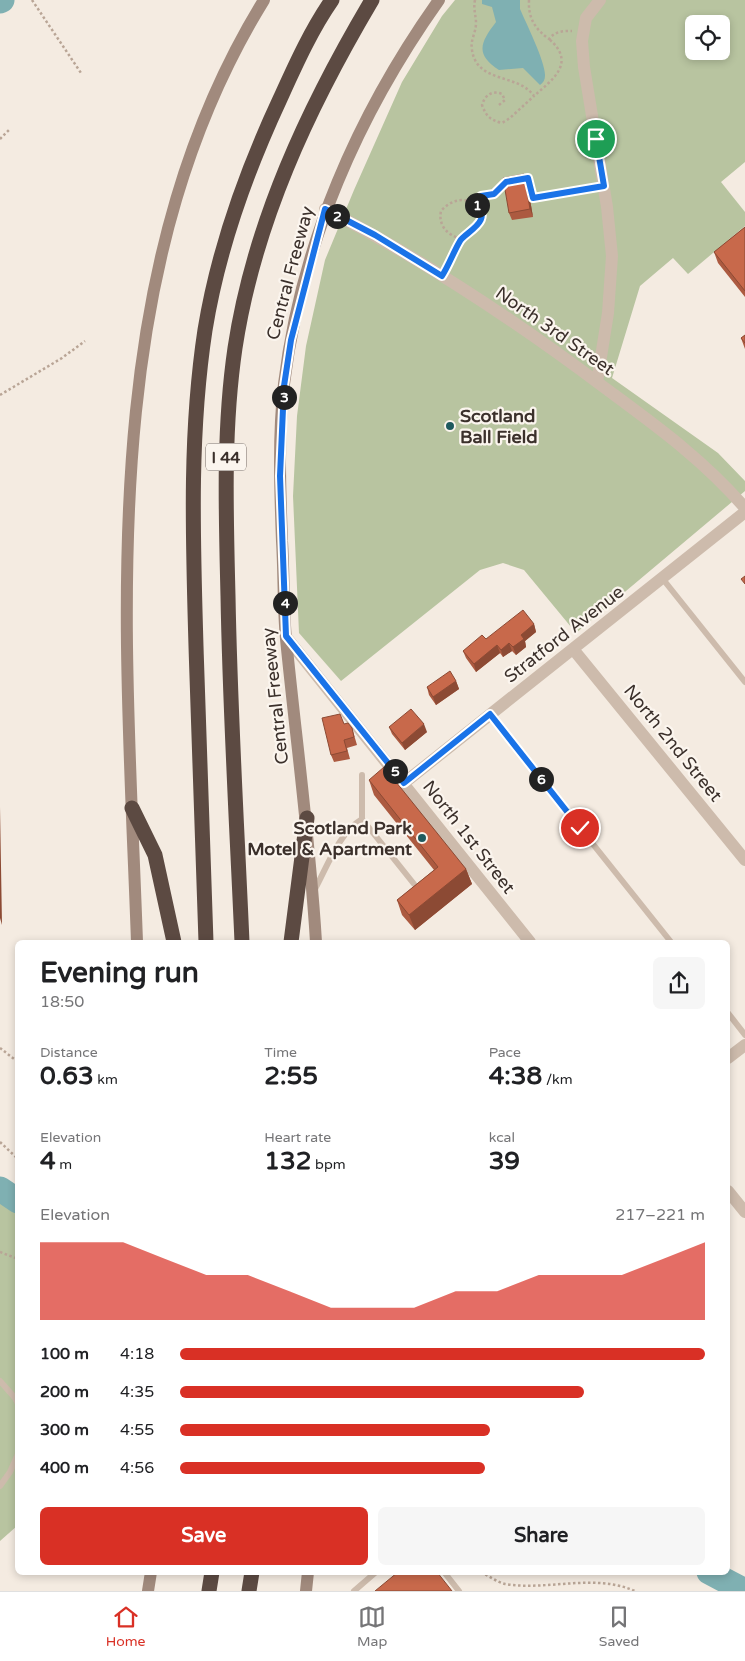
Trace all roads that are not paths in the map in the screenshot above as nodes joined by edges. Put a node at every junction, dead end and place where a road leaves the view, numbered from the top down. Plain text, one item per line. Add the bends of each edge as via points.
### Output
1 (264, 0) edge
2 (332, 0) edge
3 (372, 0) edge
4 (439, 0) edge
5 (600, 0) edge
6 (325, 209) junction
7 (597, 382) junction
8 (745, 508) edge
9 (745, 512) edge
10 (662, 578) junction
11 (286, 636) junction
12 (573, 648) junction
13 (745, 682) edge
14 (490, 714) junction
15 (362, 775) dead end
16 (404, 783) junction
17 (132, 808) junction
18 (307, 818) junction
19 (362, 819) junction
20 (745, 860) edge
21 (414, 884) edge
22 (313, 892) junction
23 (137, 940) edge
24 (174, 940) edge
25 (206, 940) edge
26 (242, 940) edge
27 (291, 940) edge
28 (316, 940) edge
29 (528, 940) edge
30 (669, 940) edge
31 (730, 1016) edge
32 (745, 1035) edge
33 (745, 1045) edge
34 (730, 1056) edge
35 (730, 1193) edge
36 (745, 1212) edge
37 (0, 1381) edge
38 (15, 1397) edge
39 (15, 1461) edge
40 (0, 1486) edge
41 (151, 1575) edge
42 (212, 1575) edge
43 (252, 1575) edge
44 (308, 1575) edge
45 (373, 1575) edge
46 (446, 1575) edge
47 (148, 1591) edge
48 (209, 1591) edge
49 (249, 1591) edge
50 (306, 1591) edge
51 (354, 1591) edge
52 (459, 1591) edge

1 - 17 main road via 225,72 177,198 149,310 141,358 132,456 126,668
2 - 25 highway, I 44 via 263,134 241,194 220,260 198,380 192,456 193,540
3 - 26 highway, Central Freeway / I 44 via 318,94 285,169 246,293 236,346 228,408 226,491 229,667
4 - 6 main road, Central Freeway via 409,42 361,126
5 - 7 street via 586,18 583,35 584,67 612,256 608,313
6 - 7 street, North 3rd Street via 442,276
6 - 11 main road, Central Freeway via 291,340 284,386 280,476
7 - 8 street, North 3rd Street via 692,453
9 - 10 street, Stratford Avenue
10 - 12 street, Stratford Avenue
10 - 13 lane
11 - 16 street, North 1st Street
11 - 18 main road, Central Freeway
12 - 14 street, Stratford Avenue
12 - 20 street, North 2nd Street
14 - 16 street, Stratford Avenue
14 - 30 lane
15 - 19 lane
16 - 29 street, North 1st Street
17 - 23 main road
17 - 24 highway via 155,855
18 - 22 main road, Central Freeway
18 - 27 highway
19 - 21 lane
19 - 22 lane via 352,825
22 - 28 main road, Central Freeway
31 - 32 lane
33 - 34 street
35 - 36 street
37 - 38 lane
39 - 40 lane
41 - 47 main road
42 - 48 highway
43 - 49 highway
44 - 50 main road
45 - 51 lane
46 - 52 lane

